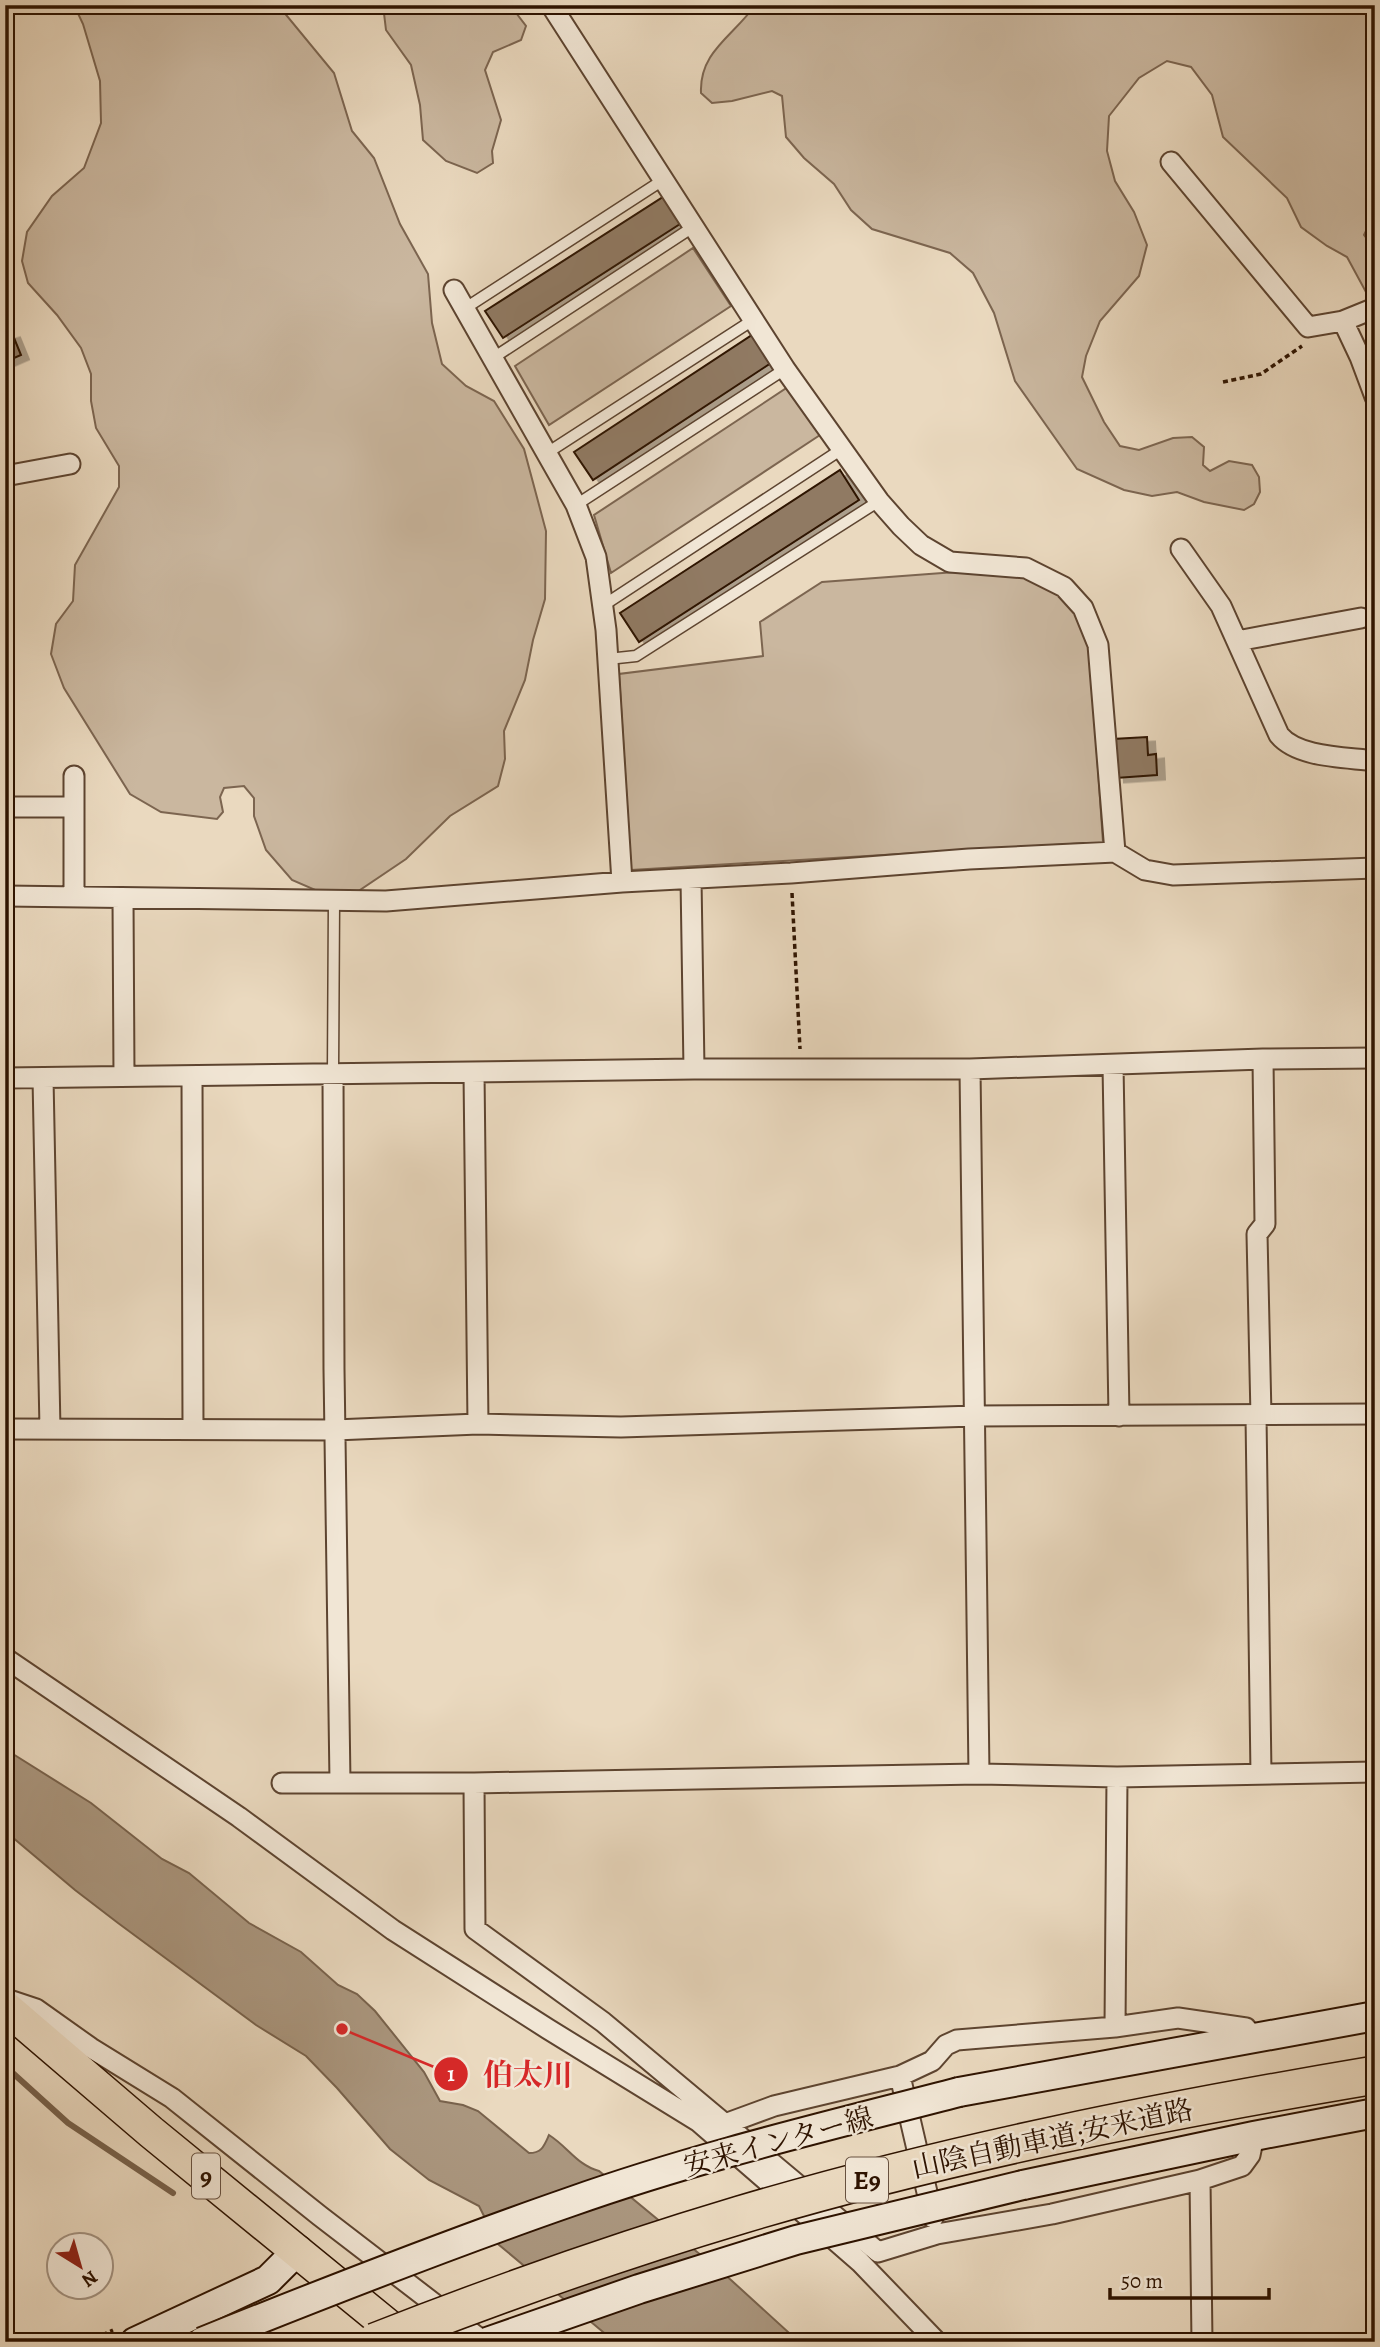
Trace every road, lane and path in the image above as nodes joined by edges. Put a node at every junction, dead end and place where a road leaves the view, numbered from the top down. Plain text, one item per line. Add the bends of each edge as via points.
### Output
1 (551, 5) edge
2 (1171, 162) dead end
3 (663, 180) junction
4 (693, 228) junction
5 (454, 290) dead end
6 (1375, 308) edge
7 (464, 309) junction
8 (753, 320) junction
9 (1343, 321) junction
10 (1322, 324) junction
11 (493, 358) junction
12 (785, 369) junction
13 (1223, 382) dead end
14 (1375, 397) edge
15 (842, 449) junction
16 (547, 453) junction
17 (70, 464) dead end
18 (5, 476) edge
19 (879, 501) junction
20 (576, 505) junction
21 (1181, 550) dead end
22 (604, 604) junction
23 (1361, 618) dead end
24 (1237, 640) junction
25 (608, 659) junction
26 (1375, 761) edge
27 (74, 776) dead end
28 (5, 807) edge
29 (74, 807) junction
30 (1115, 852) junction
31 (1375, 868) edge
32 (791, 873) junction
33 (691, 878) junction
34 (622, 882) junction
35 (5, 896) edge
36 (74, 896) junction
37 (123, 898) junction
38 (334, 901) junction
39 (1375, 1058) edge
40 (1263, 1059) junction
41 (1113, 1065) junction
42 (694, 1069) junction
43 (801, 1069) junction
44 (970, 1069) junction
45 (333, 1073) junction
46 (474, 1073) junction
47 (124, 1076) junction
48 (192, 1076) junction
49 (5, 1078) edge
50 (43, 1078) junction
51 (1375, 1414) edge
52 (975, 1416) junction
53 (1119, 1416) junction
54 (1259, 1416) junction
55 (478, 1424) junction
56 (5, 1429) edge
57 (50, 1429) junction
58 (193, 1429) junction
59 (335, 1430) junction
60 (5, 1658) edge
61 (1375, 1772) edge
62 (979, 1774) junction
63 (1261, 1774) junction
64 (1117, 1777) junction
65 (340, 1782) junction
66 (282, 1783) dead end
67 (474, 1783) junction
68 (5, 1999) edge
69 (5, 2007) edge
70 (1375, 2016) edge
71 (1115, 2027) junction
72 (1255, 2039) junction
73 (1375, 2075) edge
74 (900, 2076) junction
75 (1375, 2087) edge
76 (1375, 2113) edge
77 (704, 2116) junction
78 (725, 2124) junction
79 (1254, 2136) junction
80 (1199, 2180) junction
81 (937, 2234) junction
82 (298, 2250) junction
83 (878, 2252) junction
84 (860, 2262) junction
85 (135, 2342) edge
86 (202, 2342) edge
87 (375, 2342) edge
88 (408, 2342) edge
89 (486, 2342) edge
90 (936, 2342) edge
91 (1202, 2342) edge

1 - 3 street
2 - 10 street via 1308,327
3 - 4 street
3 - 7 lane
4 - 8 street
4 - 11 lane
5 - 7 street
6 - 9 street
7 - 11 street
8 - 12 street
8 - 16 lane
9 - 10 street
9 - 14 street
10 - 13 path via 1306,344 1261,374
11 - 16 street
12 - 15 street
12 - 20 lane
15 - 19 street
15 - 22 lane
16 - 20 street
17 - 18 street
19 - 25 lane via 636,656
19 - 30 street via 921,545 950,562 1026,568 1064,587 1083,608 1098,645
20 - 22 street via 596,557
21 - 24 street via 1221,606
22 - 25 street
23 - 24 street
24 - 26 street via 1285,742 1302,750
25 - 34 street
27 - 29 street
28 - 29 street
29 - 36 street
30 - 31 street via 1145,870 1173,875
30 - 32 street
32 - 33 street
32 - 43 path
33 - 34 street
33 - 42 street
34 - 38 street
35 - 36 street
36 - 37 street
37 - 38 street
37 - 47 street
38 - 45 lane
39 - 40 street
40 - 41 street
40 - 54 street via 1265,1224 1257,1234
41 - 44 street
41 - 53 street
42 - 43 street
42 - 46 street
43 - 44 street
44 - 52 street
45 - 46 street
45 - 48 street
45 - 59 street
46 - 55 street
47 - 48 street
47 - 50 street
48 - 58 street
49 - 50 street
50 - 57 street
51 - 54 street
52 - 53 street
52 - 55 street via 621,1427
52 - 62 street
53 - 54 street
54 - 63 street
55 - 59 street
56 - 57 street
57 - 58 street
58 - 59 street
59 - 65 street
60 - 77 street via 393,1930 548,2029
61 - 63 street
62 - 64 street
62 - 67 street
63 - 64 street
64 - 71 street
65 - 66 street
65 - 67 street
67 - 77 street via 475,1928 603,2022
68 - 89 street via 36,2009 172,2098
69 - 82 main road, 9
70 - 72 main road, 安来インター線
71 - 72 street via 1178,2018 1246,2028
71 - 74 street via 957,2040 932,2060
72 - 86 main road, 安来インター線, bridge via 959,2092 724,2154 571,2201
73 - 87 highway, 山陰自動車道;安来道路 / E9, bridge via 1046,2136 741,2214 536,2281
74 - 78 street via 774,2106
74 - 81 street
75 - 88 highway, 山陰自動車道;安来道路 / E9 via 1048,2148 873,2191 640,2257
76 - 79 main road
77 - 78 street
77 - 84 street
78 - 83 street
79 - 80 street via 1242,2166
79 - 89 main road, bridge via 796,2240
80 - 81 street via 1052,2214
80 - 91 street
81 - 83 street
82 - 85 main road via 268,2280
82 - 88 main road, 9
83 - 84 street
84 - 90 street

